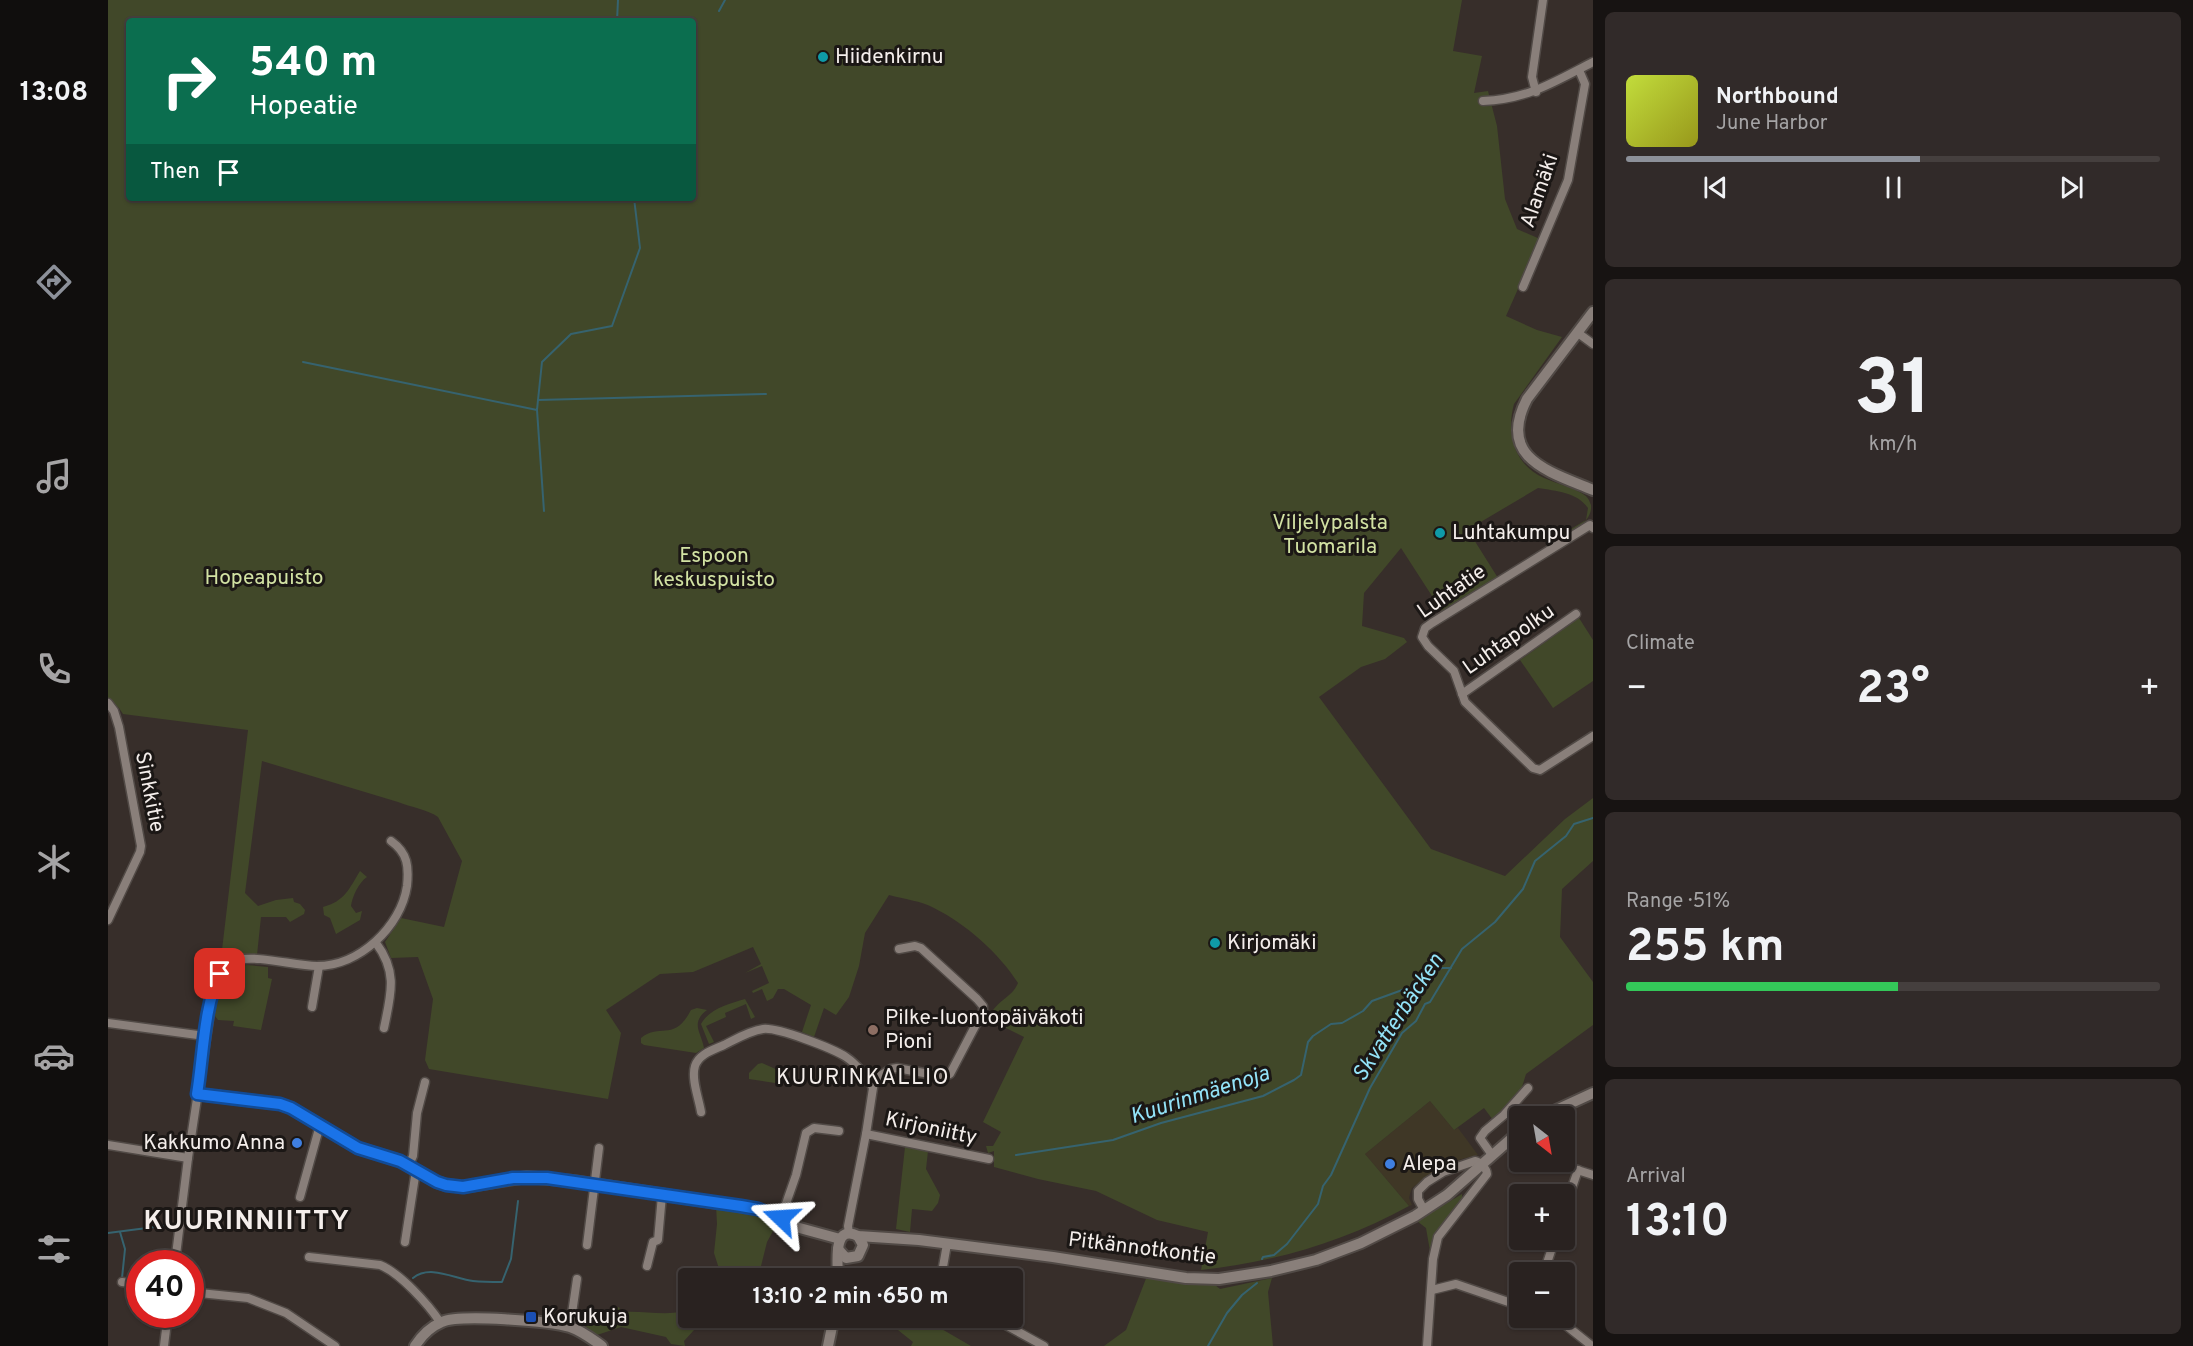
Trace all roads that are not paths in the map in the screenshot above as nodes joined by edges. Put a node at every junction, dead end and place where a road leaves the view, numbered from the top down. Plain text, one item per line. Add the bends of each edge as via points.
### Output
1 (1543, 0) edge
2 (1593, 62) edge
3 (1579, 70) junction
4 (1536, 92) junction
5 (1483, 101) dead end
6 (1523, 287) dead end
7 (1593, 312) edge
8 (1578, 333) junction
9 (1593, 344) edge
10 (1593, 489) edge
11 (1592, 523) edge
12 (1576, 614) dead end
13 (1462, 694) junction
14 (108, 703) edge
15 (1593, 736) edge
16 (392, 841) dead end
17 (108, 921) edge
18 (376, 943) junction
19 (899, 949) dead end
20 (319, 966) junction
21 (312, 1007) dead end
22 (108, 1023) edge
23 (384, 1028) dead end
24 (205, 1036) junction
25 (425, 1082) dead end
26 (870, 1082) junction
27 (1528, 1088) dead end
28 (1593, 1093) edge
29 (197, 1094) junction
30 (1565, 1106) edge
31 (701, 1112) dead end
32 (320, 1125) junction
33 (839, 1131) dead end
34 (867, 1134) junction
35 (1509, 1140) edge
36 (1506, 1143) junction
37 (108, 1145) edge
38 (1509, 1146) edge
39 (599, 1148) dead end
40 (1492, 1155) junction
41 (188, 1158) junction
42 (989, 1159) dead end
43 (1482, 1164) junction
44 (412, 1168) junction
45 (1575, 1169) edge
46 (1578, 1170) junction
47 (1593, 1175) edge
48 (1573, 1184) edge
49 (594, 1185) junction
50 (662, 1195) junction
51 (300, 1197) dead end
52 (1424, 1210) junction
53 (781, 1218) junction
54 (899, 1238) junction
55 (846, 1239) junction
56 (405, 1242) dead end
57 (947, 1244) junction
58 (587, 1245) dead end
59 (863, 1248) junction
60 (177, 1250) edge
61 (309, 1257) dead end
62 (851, 1258) junction
63 (647, 1266) dead end
64 (840, 1268) edge
65 (846, 1268) edge
66 (943, 1268) edge
67 (577, 1279) dead end
68 (122, 1282) dead end
69 (126, 1282) edge
70 (1432, 1290) junction
71 (204, 1293) edge
72 (1509, 1302) edge
73 (440, 1322) junction
74 (570, 1327) junction
75 (166, 1328) edge
76 (832, 1328) edge
77 (1011, 1328) edge
78 (1569, 1328) edge
79 (164, 1346) edge
80 (335, 1346) edge
81 (415, 1346) edge
82 (602, 1346) edge
83 (828, 1346) edge
84 (1044, 1346) edge
85 (1427, 1346) edge
86 (1592, 1346) edge

1 - 4 street via 1532,77
2 - 3 street
3 - 4 street
3 - 6 street, Alamäki via 1585,84 1568,180
4 - 5 street
7 - 8 street
8 - 9 street
8 - 10 street via 1527,399 1519,424 1522,446 1537,466
11 - 13 street, Luhtatie via 1425,628 1422,637 1454,671
12 - 13 street, Luhtapolku
13 - 15 street, Luhtatie via 1465,702 1533,768 1540,770
14 - 17 street, Sinkkitie via 119,727 141,846
16 - 18 street via 408,862 405,895
18 - 20 street via 353,956
18 - 23 street via 386,957 392,982
19 - 26 street via 915,946 927,952 977,999 983,1011 948,1075 897,1068
20 - 21 street
20 - 24 street via 255,960 238,960 228,966 214,986
22 - 24 street
24 - 29 street
25 - 44 street via 418,1106
26 - 31 street via 846,1057 785,1033 764,1029 709,1051 699,1059 694,1072
26 - 34 street
27 - 40 street via 1480,1138
28 - 30 street
29 - 32 street via 280,1104
29 - 41 street
32 - 44 street via 358,1148 391,1157
32 - 51 street
33 - 53 street via 814,1128 806,1133
34 - 42 street, Kirjoniitty
34 - 55 street
35 - 36 street, Pitkännotkontie
36 - 38 street
36 - 40 street, Pitkännotkontie
37 - 41 street
39 - 49 street
40 - 43 street, Pitkännotkontie
41 - 60 street
43 - 52 street, Pitkännotkontie
43 - 52 street via 1465,1164 1427,1182 1417,1196
43 - 70 street via 1487,1174 1438,1237
44 - 49 street via 437,1182 457,1187 527,1177
44 - 56 street
45 - 46 street
46 - 47 street
46 - 48 street
49 - 50 street
49 - 58 street
50 - 53 street via 758,1209
50 - 63 street via 658,1240 653,1242
52 - 57 street, Pitkännotkontie via 1362,1243 1317,1260 1219,1279 1186,1278
53 - 55 street via 796,1227
54 - 55 street, Pitkännotkontie
54 - 57 street, Pitkännotkontie
54 - 59 street, Pitkännotkontie
55 - 59 street via 862,1240
55 - 62 street via 842,1255
55 - 64 street
57 - 66 street
59 - 62 street
61 - 73 street via 387,1268 423,1300
62 - 65 street
67 - 74 street
68 - 69 street
70 - 72 street via 1456,1284
70 - 85 street
71 - 80 street via 248,1298 286,1313
73 - 74 street via 477,1318
73 - 81 street via 420,1337
74 - 82 street
75 - 79 street
76 - 83 street
77 - 84 street
78 - 86 street

